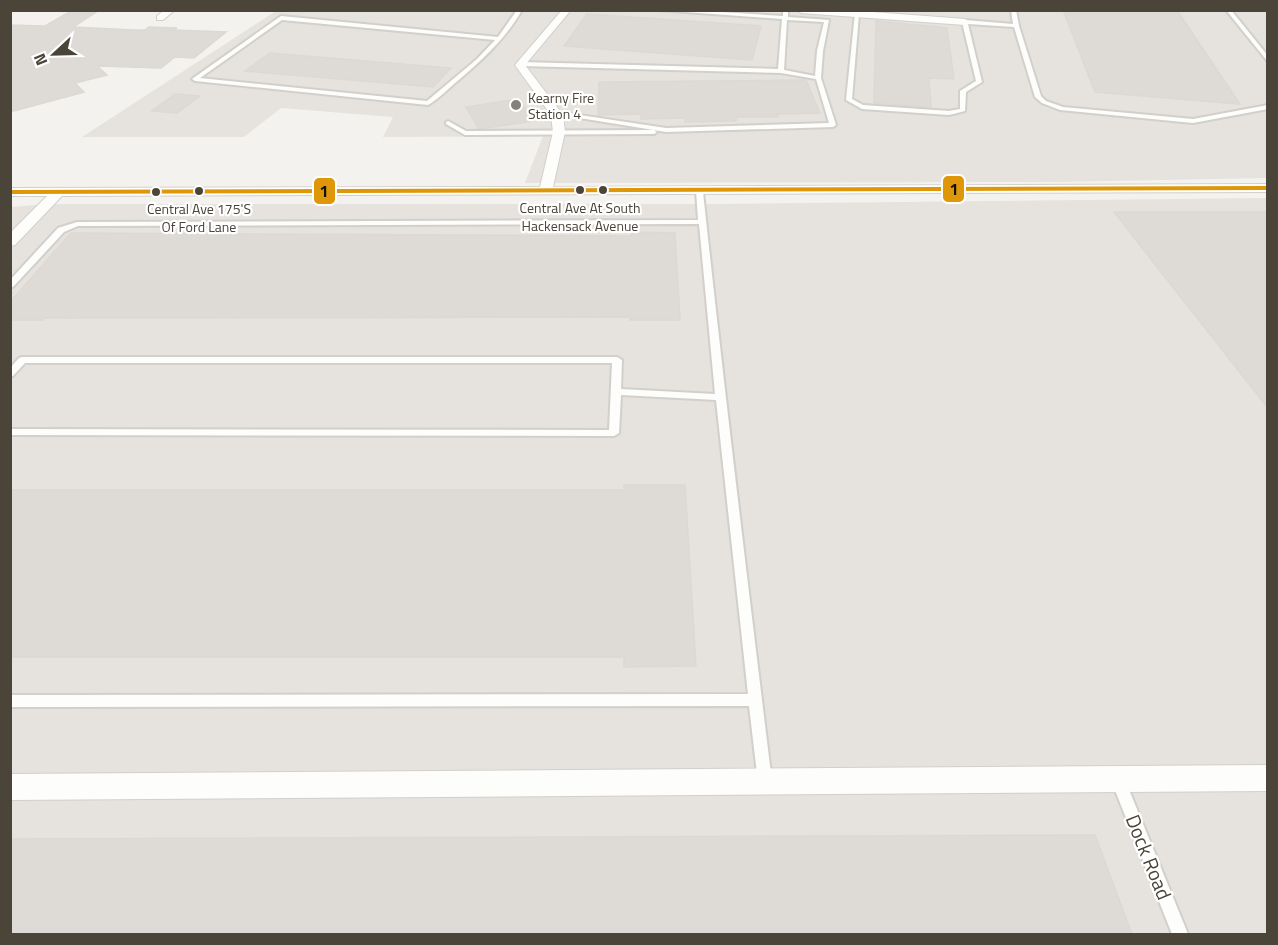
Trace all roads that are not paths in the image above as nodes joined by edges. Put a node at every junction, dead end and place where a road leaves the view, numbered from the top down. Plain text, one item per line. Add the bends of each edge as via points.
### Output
1 (171, 10) edge
2 (292, 10) edge
3 (520, 10) edge
4 (567, 10) edge
5 (660, 10) edge
6 (786, 10) edge
7 (801, 10) edge
8 (1013, 10) edge
9 (1228, 10) edge
10 (668, 11) edge
11 (704, 12) edge
12 (857, 12) edge
13 (160, 18) dead end
14 (281, 18) junction
15 (785, 18) junction
16 (965, 22) junction
17 (1016, 26) junction
18 (498, 39) junction
19 (1268, 60) edge
20 (521, 64) junction
21 (781, 71) junction
22 (818, 78) junction
23 (1268, 107) edge
24 (555, 112) junction
25 (448, 123) dead end
26 (666, 130) junction
27 (559, 134) junction
28 (1268, 188) edge
29 (10, 192) edge
30 (58, 192) junction
31 (545, 192) junction
32 (699, 192) junction
33 (703, 222) junction
34 (10, 242) edge
35 (10, 285) edge
36 (10, 374) edge
37 (616, 392) junction
38 (720, 396) junction
39 (10, 432) edge
40 (756, 700) junction
41 (10, 701) edge
42 (1268, 778) edge
43 (1118, 780) junction
44 (765, 782) junction
45 (10, 787) edge
46 (1180, 934) edge

1 - 13 street
2 - 14 lane
3 - 18 lane
4 - 20 street
5 - 10 lane
6 - 15 lane
7 - 12 street
8 - 17 lane
9 - 19 lane
10 - 11 lane
11 - 15 lane
12 - 16 street
12 - 16 lane via 849,100 862,107 949,113 963,110 963,91 979,82
14 - 18 lane
14 - 18 lane via 195,79 428,103
15 - 21 lane
15 - 22 lane via 826,21
16 - 17 lane
17 - 23 lane via 1038,97 1062,109 1193,121
20 - 21 lane
20 - 24 street
21 - 22 lane
22 - 26 lane via 833,125
24 - 26 lane
24 - 27 street
25 - 27 lane via 465,133
26 - 27 lane via 645,134
27 - 31 street
28 - 32 street
29 - 30 street
30 - 31 street
30 - 34 street
31 - 32 street
32 - 33 lane
33 - 35 lane via 77,224 61,230
33 - 38 lane
36 - 37 lane via 22,360 617,360
37 - 38 lane
37 - 39 lane via 615,433
38 - 40 lane
40 - 41 lane
40 - 44 lane
42 - 43 street
43 - 44 street
43 - 46 lane, Dock Road
44 - 45 street

